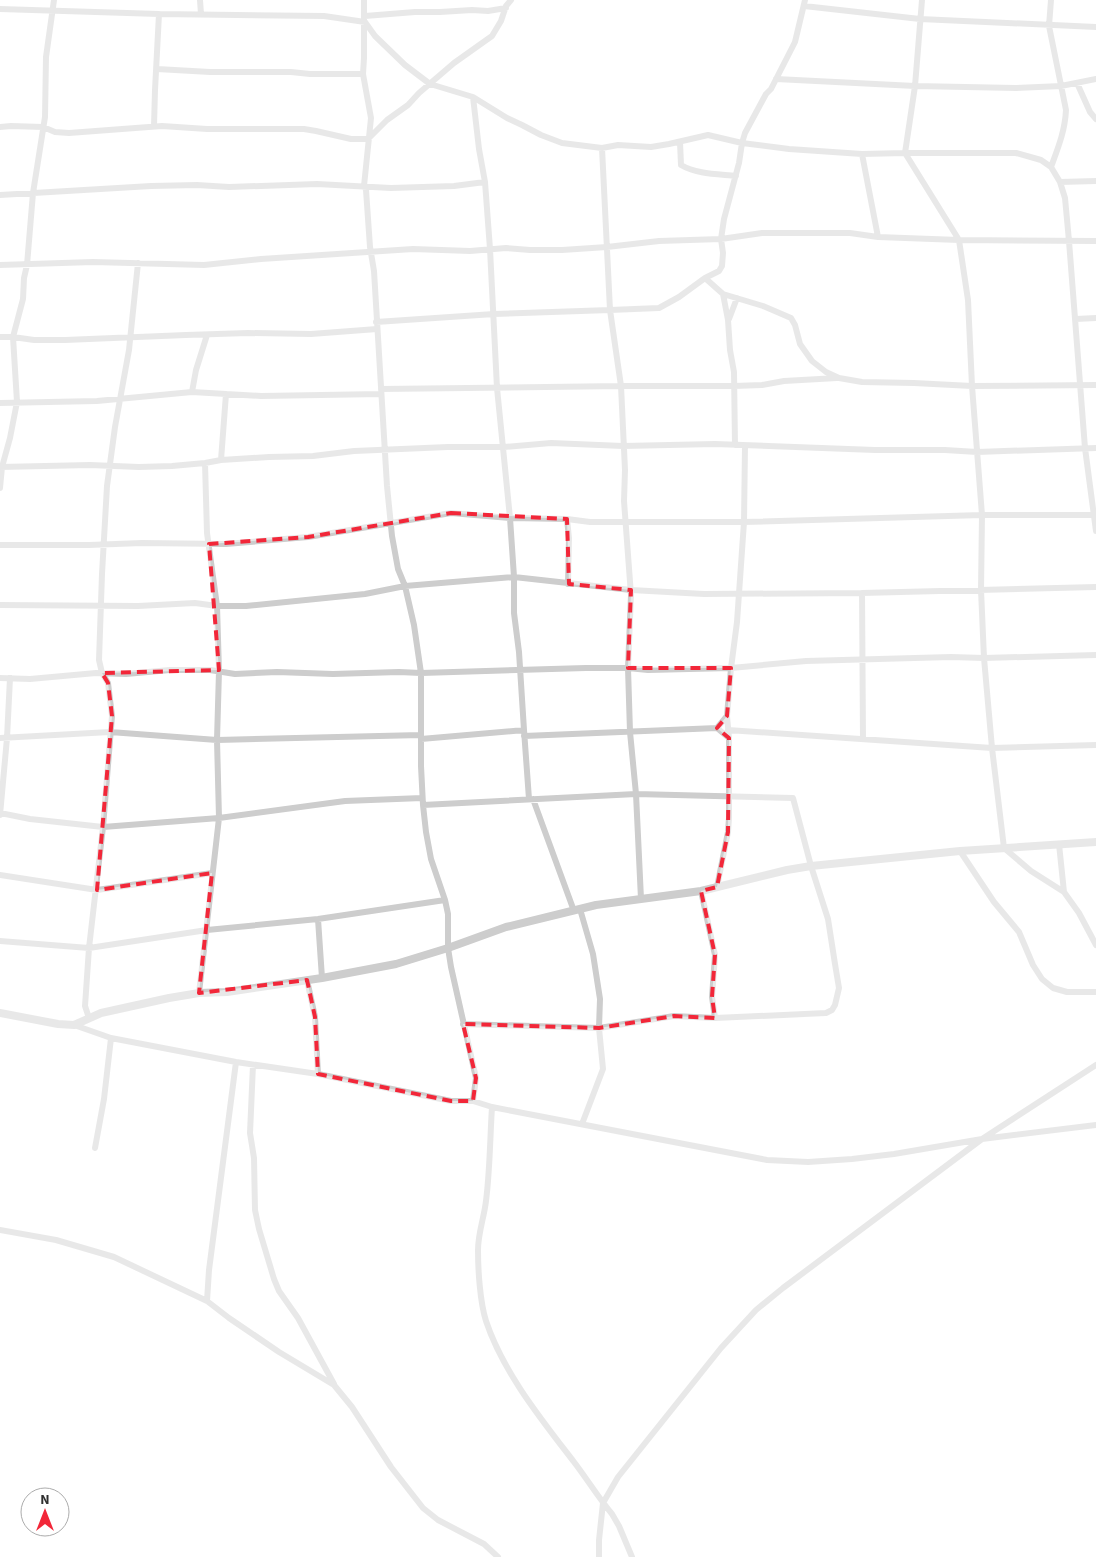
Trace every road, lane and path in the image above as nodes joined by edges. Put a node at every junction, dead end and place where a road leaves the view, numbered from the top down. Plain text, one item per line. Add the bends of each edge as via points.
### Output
1 (54, 0) edge
2 (200, 0) edge
3 (364, 0) edge
4 (511, 0) edge
5 (922, 0) edge
6 (1051, 0) edge
7 (805, 3) edge
8 (506, 8) junction
9 (0, 9) edge
10 (53, 12) junction
11 (159, 14) junction
12 (201, 14) junction
13 (365, 19) junction
14 (920, 19) junction
15 (1050, 26) junction
16 (1096, 28) edge
17 (157, 69) junction
18 (363, 74) junction
19 (776, 79) junction
20 (1096, 80) edge
21 (1076, 83) junction
22 (430, 84) junction
23 (915, 86) junction
24 (1061, 86) junction
25 (473, 97) junction
26 (1096, 119) edge
27 (154, 126) junction
28 (43, 127) junction
29 (0, 128) edge
30 (368, 139) junction
31 (680, 142) junction
32 (742, 143) junction
33 (602, 148) junction
34 (905, 153) junction
35 (862, 154) junction
36 (1051, 167) junction
37 (736, 176) junction
38 (485, 182) junction
39 (1060, 182) junction
40 (1096, 182) edge
41 (364, 186) junction
42 (33, 193) junction
43 (0, 195) edge
44 (878, 237) junction
45 (721, 239) junction
46 (960, 240) junction
47 (1069, 241) junction
48 (1096, 241) edge
49 (607, 247) junction
50 (490, 249) junction
51 (371, 252) junction
52 (138, 263) junction
53 (0, 265) edge
54 (27, 265) junction
55 (705, 278) junction
56 (723, 294) junction
57 (737, 298) junction
58 (610, 310) junction
59 (494, 314) junction
60 (1096, 318) edge
61 (1076, 319) junction
62 (728, 320) junction
63 (376, 322) junction
64 (377, 330) junction
65 (208, 335) junction
66 (13, 337) junction
67 (130, 337) junction
68 (0, 338) edge
69 (839, 378) junction
70 (1081, 385) junction
71 (1096, 385) edge
72 (621, 386) junction
73 (734, 386) junction
74 (972, 386) junction
75 (497, 388) junction
76 (192, 392) junction
77 (381, 392) junction
78 (226, 394) junction
79 (120, 399) junction
80 (18, 402) junction
81 (0, 403) edge
82 (735, 445) junction
83 (623, 446) junction
84 (745, 446) junction
85 (504, 447) junction
86 (1085, 448) junction
87 (1096, 448) edge
88 (384, 450) junction
89 (976, 452) junction
90 (220, 460) junction
91 (205, 463) junction
92 (110, 466) junction
93 (1, 467) edge
94 (0, 488) edge
95 (982, 515) junction
96 (1095, 515) edge
97 (510, 518) junction
98 (567, 519) junction
99 (626, 522) junction
100 (744, 522) junction
101 (390, 524) junction
102 (1096, 531) edge
103 (209, 544) junction
104 (0, 545) edge
105 (104, 545) junction
106 (514, 577) junction
107 (568, 584) junction
108 (405, 586) junction
109 (1096, 587) edge
110 (631, 590) junction
111 (981, 590) junction
112 (862, 593) junction
113 (738, 594) junction
114 (0, 605) edge
115 (100, 605) junction
116 (217, 606) junction
117 (1096, 654) edge
118 (984, 658) junction
119 (863, 660) junction
120 (628, 668) junction
121 (730, 668) junction
122 (520, 670) junction
123 (219, 671) junction
124 (102, 673) junction
125 (421, 673) junction
126 (0, 678) edge
127 (10, 678) junction
128 (727, 716) junction
129 (717, 728) junction
130 (728, 730) junction
131 (110, 732) junction
132 (630, 732) junction
133 (524, 733) junction
134 (421, 737) junction
135 (4, 738) edge
136 (729, 738) junction
137 (863, 739) junction
138 (216, 740) junction
139 (1096, 745) edge
140 (992, 748) junction
141 (636, 794) junction
142 (728, 796) junction
143 (531, 799) junction
144 (422, 802) junction
145 (0, 814) edge
146 (219, 818) junction
147 (103, 827) junction
148 (1096, 842) edge
149 (1059, 844) junction
150 (1004, 848) junction
151 (960, 851) junction
152 (811, 866) junction
153 (212, 873) junction
154 (0, 875) edge
155 (717, 887) junction
156 (97, 890) junction
157 (701, 891) junction
158 (1064, 892) junction
159 (641, 899) junction
160 (444, 900) junction
161 (577, 910) junction
162 (318, 919) junction
163 (207, 930) junction
164 (0, 941) edge
165 (1096, 945) edge
166 (89, 948) junction
167 (448, 948) junction
168 (322, 978) junction
169 (307, 980) junction
170 (1096, 992) edge
171 (199, 993) junction
172 (0, 1013) edge
173 (89, 1018) junction
174 (715, 1018) junction
175 (463, 1024) junction
176 (74, 1025) junction
177 (599, 1028) junction
178 (111, 1038) junction
179 (236, 1062) junction
180 (253, 1064) junction
181 (1096, 1065) edge
182 (318, 1074) junction
183 (473, 1101) junction
184 (492, 1106) junction
185 (582, 1124) junction
186 (1096, 1125) edge
187 (982, 1139) junction
188 (95, 1148) dead end
189 (0, 1230) edge
190 (207, 1300) junction
191 (334, 1385) junction
192 (602, 1503) junction
193 (498, 1557) edge
194 (600, 1557) edge
195 (632, 1557) edge

1 - 10 street
2 - 12 street
3 - 13 street
4 - 8 street
5 - 14 street
6 - 15 street
7 - 14 street
7 - 19 street via 795,42
8 - 13 street via 415,12
8 - 22 street via 492,36
9 - 10 street
10 - 11 street
10 - 28 street via 46,56
11 - 12 street
11 - 17 street
12 - 13 street
13 - 18 street
13 - 22 street via 375,36
14 - 15 street
14 - 23 street
15 - 16 street
15 - 24 street
17 - 18 street
17 - 27 street
18 - 30 street via 371,118
19 - 23 street
19 - 32 street
20 - 21 street
21 - 24 street
21 - 26 street
22 - 25 street
22 - 30 street
23 - 24 street
23 - 34 street
24 - 36 street via 1065,122
25 - 33 street via 541,136 562,143
25 - 38 street
27 - 28 street via 69,133
27 - 30 street via 309,130 350,139
28 - 29 street
28 - 42 street
30 - 41 street
31 - 32 street via 708,135
31 - 33 street
31 - 37 street via 681,164 686,168
32 - 35 street
32 - 37 street
33 - 49 street
34 - 35 street
34 - 36 street via 1016,153 1041,160
34 - 46 street
35 - 44 street
36 - 39 street
37 - 45 street
38 - 41 street via 454,186
38 - 50 street
39 - 40 street
39 - 47 street via 1065,198
41 - 42 street via 179,186
41 - 51 street
42 - 43 street
42 - 54 street
44 - 45 street via 850,233 770,233
44 - 46 street
45 - 49 street via 641,242
45 - 55 street via 722,266
46 - 47 street
46 - 74 street via 968,300
47 - 48 street
47 - 61 street
49 - 50 street
49 - 58 street
50 - 51 street
50 - 59 street
51 - 52 street via 204,264
51 - 63 street
52 - 54 street
52 - 67 street
53 - 54 street
54 - 66 street via 23,299
55 - 56 street
55 - 58 street via 659,308
56 - 57 street
56 - 62 street
57 - 62 street
57 - 69 street via 791,318 800,344 812,361
58 - 59 street
58 - 72 street
59 - 63 street
59 - 75 street
60 - 61 street
61 - 70 street
62 - 73 street
63 - 64 street
64 - 65 street
64 - 77 street
65 - 67 street
65 - 76 street
66 - 67 street via 34,340
66 - 68 street
66 - 80 street
67 - 79 street
69 - 73 street
69 - 74 street via 862,382
70 - 71 street
70 - 74 street
70 - 86 street
72 - 73 street
72 - 75 street
72 - 83 street
73 - 82 street
74 - 89 street
75 - 77 street
75 - 85 street
76 - 78 street
76 - 79 street
77 - 78 street
77 - 88 street
78 - 90 street
79 - 80 street
79 - 92 street
80 - 81 street
80 - 93 street
82 - 83 street
82 - 84 street
83 - 85 street via 551,442
83 - 99 street
84 - 89 street
84 - 100 street
85 - 88 street
85 - 97 street
86 - 87 street
86 - 89 street
86 - 96 street
88 - 90 street
88 - 101 street
89 - 95 street
90 - 91 street
91 - 92 street
91 - 103 street
92 - 93 street
92 - 105 street
93 - 94 street
95 - 96 street
95 - 100 street
95 - 111 street
96 - 102 street
97 - 98 street
97 - 101 street via 451,513
97 - 106 street
98 - 99 street
98 - 107 street
99 - 100 street
99 - 110 street
100 - 113 street
101 - 103 street via 308,537
101 - 108 street via 398,569
103 - 105 street
103 - 116 street
104 - 105 street
105 - 115 street
106 - 107 street
106 - 108 street
106 - 122 street
107 - 110 street
108 - 116 street via 290,602
108 - 125 street
109 - 111 street
110 - 113 street
110 - 120 street
111 - 112 street
111 - 118 street
112 - 113 street
112 - 119 street
113 - 121 street
114 - 115 street
115 - 116 street via 195,602
115 - 124 street via 99,660
116 - 123 street
117 - 118 street
118 - 119 street via 951,656
118 - 140 street
119 - 121 street
119 - 137 street
120 - 121 street
120 - 122 street
120 - 132 street
121 - 128 street
122 - 125 street
122 - 133 street
123 - 124 street
123 - 125 street via 235,674
123 - 138 street
124 - 127 street
124 - 131 street via 108,684 112,716
125 - 134 street
126 - 127 street
127 - 135 street
128 - 129 street
128 - 130 street
129 - 132 street
129 - 136 street
130 - 136 street
130 - 137 street
131 - 135 street
131 - 138 street
131 - 147 street
132 - 133 street
132 - 141 street
133 - 134 street
133 - 143 street
134 - 138 street
134 - 144 street
135 - 145 street
136 - 142 street
137 - 140 street
138 - 146 street
139 - 140 street
140 - 150 street
141 - 142 street
141 - 143 street
141 - 159 street
142 - 152 street via 793,798
142 - 155 street via 728,832
143 - 144 street
143 - 161 street
144 - 146 street via 345,801
144 - 160 street via 432,859
145 - 147 street
146 - 147 street
146 - 153 street
147 - 156 street
148 - 149 street
149 - 150 street
149 - 158 street
150 - 151 street
150 - 158 street via 1031,871
151 - 152 street
151 - 170 street via 994,902 1019,932 1042,979 1053,988 1067,992
152 - 155 street
152 - 174 street via 828,919 838,988 832,1010 826,1013
153 - 156 street
153 - 163 street
154 - 156 street
155 - 157 street
156 - 166 street
157 - 159 street
157 - 174 street via 715,955 712,997
158 - 165 street
159 - 161 street
160 - 162 street
160 - 167 street via 448,914
161 - 167 street via 506,927
161 - 177 street via 593,954 600,999
162 - 163 street
162 - 168 street
163 - 166 street
163 - 171 street
164 - 166 street
166 - 173 street via 85,1006
167 - 168 street via 396,964
167 - 175 street
168 - 169 street
169 - 171 street
169 - 182 street via 315,1017
171 - 173 street
172 - 176 street
173 - 176 street
174 - 177 street via 674,1016
175 - 177 street
175 - 183 street via 476,1078
176 - 178 street
177 - 185 street via 603,1069
178 - 179 street
178 - 188 street
179 - 180 street
179 - 190 street
180 - 182 street
180 - 191 street via 250,1132 259,1229 279,1291 298,1318
181 - 187 street
182 - 183 street via 451,1100
183 - 184 street
184 - 185 street
184 - 192 street via 488,1188 478,1250 485,1319 507,1367
185 - 187 street via 767,1160 808,1162 894,1154
186 - 187 street
187 - 192 street via 756,1310 689,1386 618,1477
189 - 190 street via 56,1240 114,1257
190 - 191 street via 278,1352
191 - 193 street via 422,1508 484,1544
192 - 194 street
192 - 195 street via 619,1526

